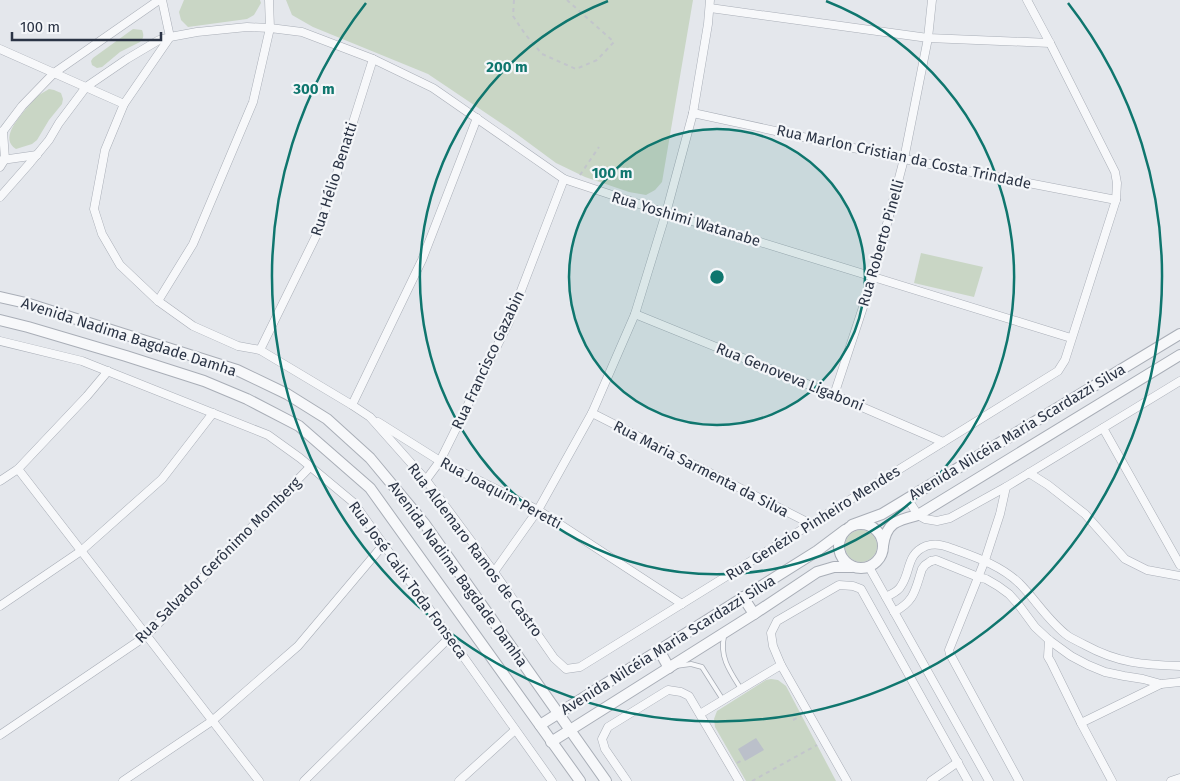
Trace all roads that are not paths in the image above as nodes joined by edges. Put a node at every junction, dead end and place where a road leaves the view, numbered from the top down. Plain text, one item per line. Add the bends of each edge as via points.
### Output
1 (161, 0) edge
2 (269, 0) edge
3 (932, 0) edge
4 (1027, 0) edge
5 (710, 4) edge
6 (270, 28) junction
7 (170, 37) junction
8 (928, 38) junction
9 (1050, 43) junction
10 (0, 49) edge
11 (373, 59) junction
12 (54, 73) junction
13 (86, 87) junction
14 (124, 104) junction
15 (693, 114) junction
16 (477, 118) junction
17 (1, 133) edge
18 (37, 155) junction
19 (3, 159) edge
20 (904, 159) junction
21 (0, 167) edge
22 (564, 179) junction
23 (0, 197) edge
24 (1116, 200) junction
25 (666, 213) junction
26 (873, 277) junction
27 (0, 297) edge
28 (158, 301) junction
29 (635, 314) junction
30 (0, 320) edge
31 (1180, 334) edge
32 (1072, 338) junction
33 (0, 341) edge
34 (260, 350) junction
35 (1180, 354) edge
36 (108, 371) junction
37 (1179, 383) edge
38 (834, 395) junction
39 (352, 405) junction
40 (213, 413) junction
41 (592, 413) junction
42 (370, 417) junction
43 (1102, 428) junction
44 (943, 442) junction
45 (440, 461) junction
46 (310, 467) junction
47 (18, 470) junction
48 (1029, 473) junction
49 (426, 480) junction
50 (0, 481) edge
51 (1006, 487) junction
52 (907, 498) junction
53 (538, 510) junction
54 (918, 515) junction
55 (811, 524) junction
56 (848, 528) junction
57 (384, 544) junction
58 (883, 546) junction
59 (925, 547) junction
60 (81, 551) junction
61 (985, 560) junction
62 (931, 561) junction
63 (1180, 565) edge
64 (852, 567) junction
65 (869, 567) junction
66 (494, 572) junction
67 (1180, 576) edge
68 (978, 577) junction
69 (743, 597) junction
70 (886, 597) junction
71 (682, 604) junction
72 (0, 606) edge
73 (894, 612) junction
74 (754, 614) junction
75 (725, 632) junction
76 (146, 636) junction
77 (450, 637) junction
78 (1049, 640) junction
79 (659, 650) junction
80 (781, 665) junction
81 (1180, 666) edge
82 (669, 668) junction
83 (566, 669) joint
84 (1180, 682) edge
85 (1161, 684) junction
86 (741, 689) junction
87 (723, 700) junction
88 (559, 713) junction
89 (700, 714) junction
90 (212, 721) junction
91 (1081, 723) junction
92 (540, 725) junction
93 (515, 730) junction
94 (570, 730) junction
95 (0, 735) edge
96 (551, 742) junction
97 (958, 762) junction
98 (1180, 778) edge
99 (123, 781) edge
100 (259, 781) edge
101 (304, 781) edge
102 (459, 781) edge
103 (552, 781) edge
104 (580, 781) edge
105 (606, 781) edge
106 (627, 781) edge
107 (739, 781) edge
108 (847, 781) edge
109 (931, 781) edge
110 (968, 781) edge
111 (989, 781) edge
112 (1019, 781) edge
113 (1112, 781) edge
114 (1171, 781) edge

1 - 7 street
1 - 12 street
2 - 6 street
3 - 8 street, Rua Roberto Pinelli
4 - 9 street
5 - 8 street
5 - 15 street
6 - 7 street, Rua Yoshimi Watanabe via 247,26
6 - 11 street, Rua Yoshimi Watanabe via 302,32
6 - 28 street via 253,102 193,244
7 - 13 street, Rua Yoshimi Watanabe via 128,58
7 - 14 street, Rua Aldemaro Ramos de Castro
8 - 9 street
8 - 20 street, Rua Roberto Pinelli
9 - 24 street via 1115,172
10 - 12 street
11 - 16 street, Rua Yoshimi Watanabe via 434,88
11 - 34 street, Rua Hélio Benatti via 319,230
12 - 13 street
12 - 17 street
13 - 14 street
13 - 18 street, Rua Yoshimi Watanabe
14 - 28 street, Rua Aldemaro Ramos de Castro via 105,150 94,209 102,234 120,265
15 - 20 street, Rua Marlon Cristian da Costa Trindade
15 - 25 street
16 - 22 street, Rua Yoshimi Watanabe
16 - 39 street via 422,260
17 - 19 street
18 - 19 street
18 - 23 street, Rua Yoshimi Watanabe
19 - 21 street
20 - 24 street, Rua Marlon Cristian da Costa Trindade
20 - 26 street, Rua Roberto Pinelli
22 - 25 street, Rua Yoshimi Watanabe
22 - 45 street, Rua Francisco Gazabin via 509,322
24 - 32 street
25 - 26 street, Rua Yoshimi Watanabe
25 - 29 street
26 - 32 street, Rua Yoshimi Watanabe
26 - 38 street, Rua Roberto Pinelli
27 - 88 street, Avenida Nadima Bagdade Damha via 237,370 287,394 328,419 370,458 424,523
28 - 34 street, Rua Aldemaro Ramos de Castro via 193,326 238,346
29 - 38 street, Rua Genoveva Ligaboni
29 - 41 street
30 - 92 street, Avenida Nadima Bagdade Damha via 204,381 299,426 370,488
31 - 52 street, Avenida Nilcéia Maria Scardazzi Silva
32 - 44 street, Rua Genézio Pinheiro Mendes via 1058,371
33 - 36 street, Rua José Calix Toda Fonseca via 82,361
34 - 39 street, Rua Aldemaro Ramos de Castro
35 - 54 street, Avenida Nilcéia Maria Scardazzi Silva
36 - 40 street, Rua José Calix Toda Fonseca
36 - 47 street
37 - 43 street
38 - 44 street, Rua Genoveva Ligaboni
39 - 42 street, Rua Aldemaro Ramos de Castro
40 - 46 street, Rua José Calix Toda Fonseca via 268,435
40 - 60 street via 162,479
41 - 53 street
41 - 55 street, Rua Maria Sarmenta da Silva
42 - 45 street, Rua Joaquim Peretti
42 - 49 street, Rua Aldemaro Ramos de Castro
43 - 48 street
43 - 63 street
44 - 55 street, Rua Genézio Pinheiro Mendes
45 - 49 street, Rua Francisco Gazabin
45 - 53 street, Rua Joaquim Peretti
46 - 57 street, Rua José Calix Toda Fonseca via 354,502
46 - 76 street, Rua Salvador Gerônimo Momberg
47 - 50 street
47 - 60 street
48 - 51 street
48 - 67 street via 1085,514 1125,559 1147,570
49 - 66 street, Rua Aldemaro Ramos de Castro
51 - 54 street via 950,518 932,520
51 - 61 street
52 - 54 street
52 - 56 street, Avenida Nilcéia Maria Scardazzi Silva via 882,514
53 - 66 street
53 - 71 street, Rua Joaquim Peretti
54 - 58 street, Avenida Nilcéia Maria Scardazzi Silva via 894,523 885,536
55 - 71 street, Rua Genézio Pinheiro Mendes
56 - 58 street via 859,524 873,527 879,532
56 - 64 street via 840,536 838,550
56 - 69 street, Avenida Nilcéia Maria Scardazzi Silva
57 - 77 street, Rua José Calix Toda Fonseca
57 - 90 street via 298,646
58 - 65 street via 879,559
59 - 61 street via 943,545
59 - 62 street
59 - 70 street via 911,558 900,588
60 - 72 street
60 - 76 street
61 - 68 street
61 - 81 street via 1018,582 1068,636 1093,650 1131,662
62 - 68 street via 936,560
62 - 73 street via 922,569 910,601
64 - 65 street
64 - 74 street, Avenida Nilcéia Maria Scardazzi Silva via 816,572
65 - 70 street
66 - 83 street, Rua Aldemaro Ramos de Castro via 554,658
68 - 78 street via 1009,594
68 - 112 street via 949,650
69 - 74 street
69 - 79 street, Avenida Nilcéia Maria Scardazzi Silva
70 - 73 street
71 - 83 street, Rua Genézio Pinheiro Mendes via 580,667
73 - 111 street
74 - 75 street, Avenida Nilcéia Maria Scardazzi Silva
75 - 82 street, Avenida Nilcéia Maria Scardazzi Silva
75 - 86 lane via 721,646 728,668
76 - 90 street
76 - 95 street, Rua Salvador Gerônimo Momberg
77 - 93 street, Rua José Calix Toda Fonseca
77 - 101 street
78 - 85 street via 1071,656 1106,672
78 - 91 street via 1048,657
79 - 82 street
79 - 88 street, Avenida Nilcéia Maria Scardazzi Silva
80 - 86 street
80 - 97 street via 771,633 777,621 839,585 861,589
80 - 108 street
82 - 87 lane via 692,664 702,667
82 - 94 street, Avenida Nilcéia Maria Scardazzi Silva
84 - 85 street
85 - 91 street
86 - 87 street
87 - 89 street
88 - 92 street, Avenida Nilcéia Maria Scardazzi Silva
88 - 94 street, Avenida Nadima Bagdade Damha
89 - 106 street via 689,696 668,690 608,727 602,739 605,749
89 - 107 street
90 - 99 street
90 - 100 street
91 - 113 street
92 - 96 street, Avenida Nadima Bagdade Damha
93 - 102 street
93 - 103 street, Rua José Calix Toda Fonseca
94 - 96 street, Avenida Nilcéia Maria Scardazzi Silva
94 - 105 street, Avenida Nadima Bagdade Damha
96 - 104 street, Avenida Nadima Bagdade Damha
97 - 109 street
97 - 110 street
98 - 114 street

